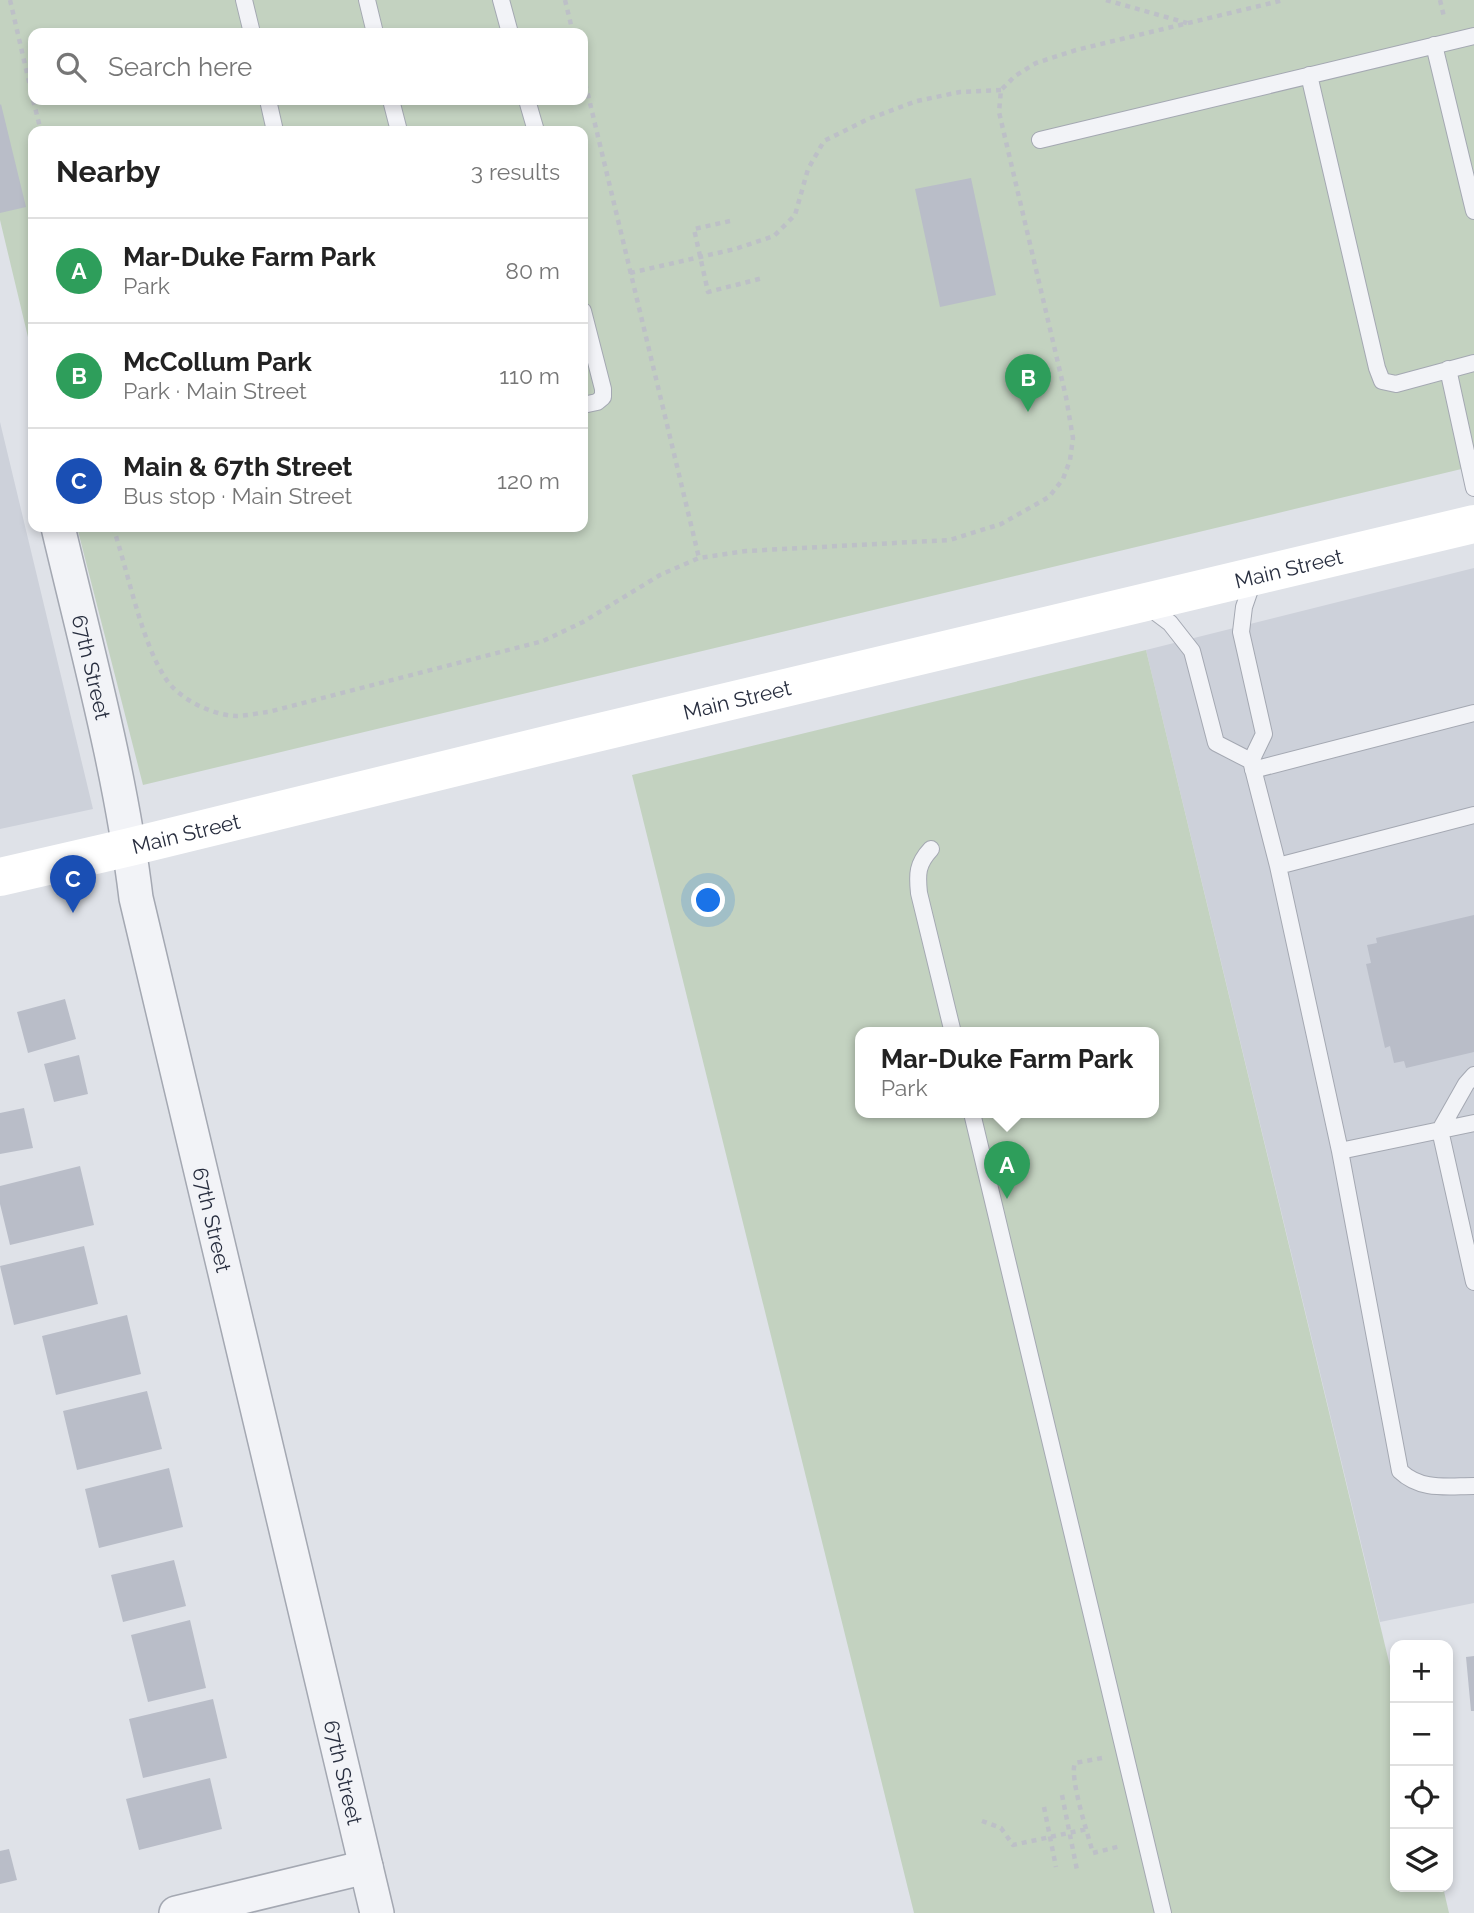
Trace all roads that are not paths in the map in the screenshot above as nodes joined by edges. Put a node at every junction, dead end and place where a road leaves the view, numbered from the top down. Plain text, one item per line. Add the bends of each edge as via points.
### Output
1 (244, 0) edge
2 (367, 0) edge
3 (501, 0) edge
4 (251, 28) edge
5 (374, 28) edge
6 (509, 28) edge
7 (1474, 36) edge
8 (1434, 45) junction
9 (1309, 75) junction
10 (269, 105) edge
11 (392, 105) edge
12 (528, 105) edge
13 (274, 126) edge
14 (398, 126) edge
15 (535, 126) edge
16 (1040, 140) dead end
17 (1474, 211) edge
18 (588, 330) edge
19 (1474, 363) edge
20 (1448, 369) junction
21 (588, 404) edge
22 (1474, 488) edge
23 (1474, 524) edge
24 (59, 532) edge
25 (1255, 576) junction
26 (1142, 603) junction
27 (1474, 713) edge
28 (1252, 766) junction
29 (1474, 815) edge
30 (130, 847) junction
31 (931, 849) dead end
32 (1278, 866) junction
33 (0, 877) edge
34 (952, 1027) edge
35 (1474, 1075) edge
36 (973, 1118) edge
37 (1474, 1123) edge
38 (1440, 1130) junction
39 (1340, 1151) junction
40 (1474, 1282) edge
41 (1474, 1486) edge
42 (366, 1867) junction
43 (176, 1913) edge
44 (377, 1913) edge
45 (1163, 1913) edge

1 - 4 lane
2 - 5 lane
3 - 6 lane
7 - 8 lane
8 - 9 lane
8 - 17 lane
9 - 16 lane
9 - 20 lane via 1382,381 1396,384
10 - 13 lane
11 - 14 lane
12 - 15 lane
18 - 21 lane via 603,397
19 - 20 lane
20 - 22 lane
23 - 25 main road, Main Street
24 - 30 street, 67th Street
25 - 26 main road, Main Street
25 - 28 lane via 1241,632 1264,734
26 - 28 lane via 1170,623 1192,651 1216,743
26 - 30 main road, Main Street
27 - 28 lane
28 - 32 lane
29 - 32 lane
30 - 33 main road, Main Street
30 - 42 street, 67th Street via 136,898
31 - 34 lane via 920,861 919,893
32 - 39 lane
35 - 38 lane
36 - 45 lane
37 - 38 lane
38 - 39 lane
38 - 40 lane
39 - 41 lane via 1401,1471 1423,1486
42 - 43 street
42 - 44 street, 67th Street

